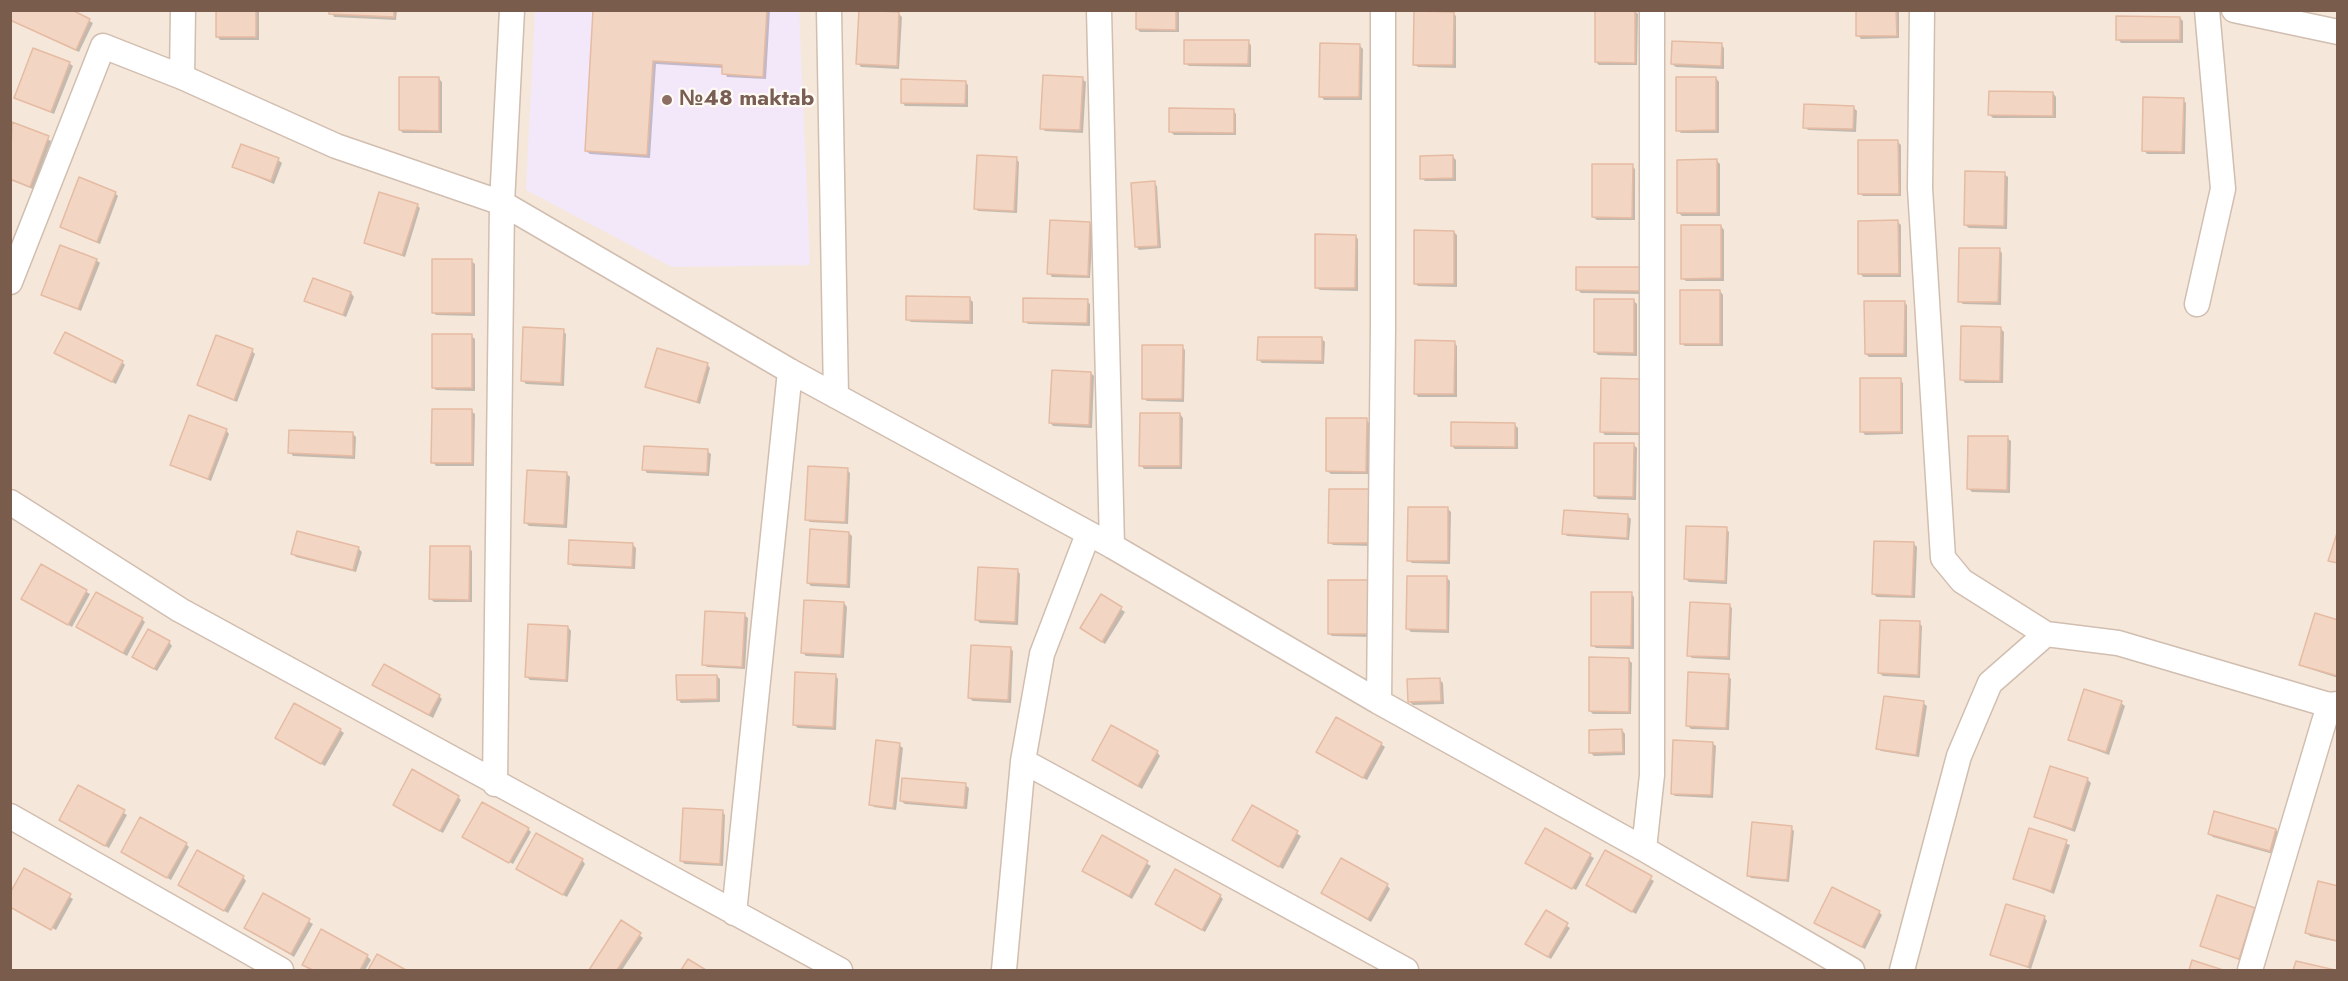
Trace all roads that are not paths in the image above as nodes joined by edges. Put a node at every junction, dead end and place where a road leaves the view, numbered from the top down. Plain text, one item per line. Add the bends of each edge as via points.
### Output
1 (183, 10) edge
2 (512, 10) edge
3 (829, 10) edge
4 (1099, 10) edge
5 (1383, 10) edge
6 (1652, 10) edge
7 (1922, 10) edge
8 (2207, 10) edge
9 (2234, 10) edge
10 (2337, 32) edge
11 (182, 77) junction
12 (502, 203) junction
13 (10, 282) edge
14 (2197, 304) dead end
15 (790, 371) junction
16 (836, 396) junction
17 (10, 502) edge
18 (1088, 534) junction
19 (1112, 546) junction
20 (2046, 634) junction
21 (1379, 702) junction
22 (2333, 704) edge
23 (1023, 760) junction
24 (495, 784) junction
25 (10, 816) edge
26 (1644, 849) junction
27 (734, 913) junction
28 (281, 970) edge
29 (840, 970) edge
30 (1004, 970) edge
31 (1406, 970) edge
32 (1852, 970) edge
33 (1902, 970) edge
34 (2250, 970) edge

1 - 11 street
2 - 12 street
3 - 16 street
4 - 19 street
5 - 21 street
6 - 26 street via 1652,775
7 - 20 street via 1920,188 1943,558 1962,581
8 - 14 street via 2223,189
9 - 10 street
11 - 12 street via 336,146
11 - 13 street via 103,46
12 - 15 street
12 - 24 street
15 - 16 street
15 - 27 street
16 - 18 street
17 - 24 street via 180,610
18 - 19 street
18 - 23 street via 1042,654
19 - 21 street
20 - 22 street via 2118,643
20 - 33 street via 1990,683 1959,756
21 - 26 street
22 - 34 street
23 - 30 street
23 - 31 street
24 - 27 street
25 - 28 street
26 - 32 street
27 - 29 street

